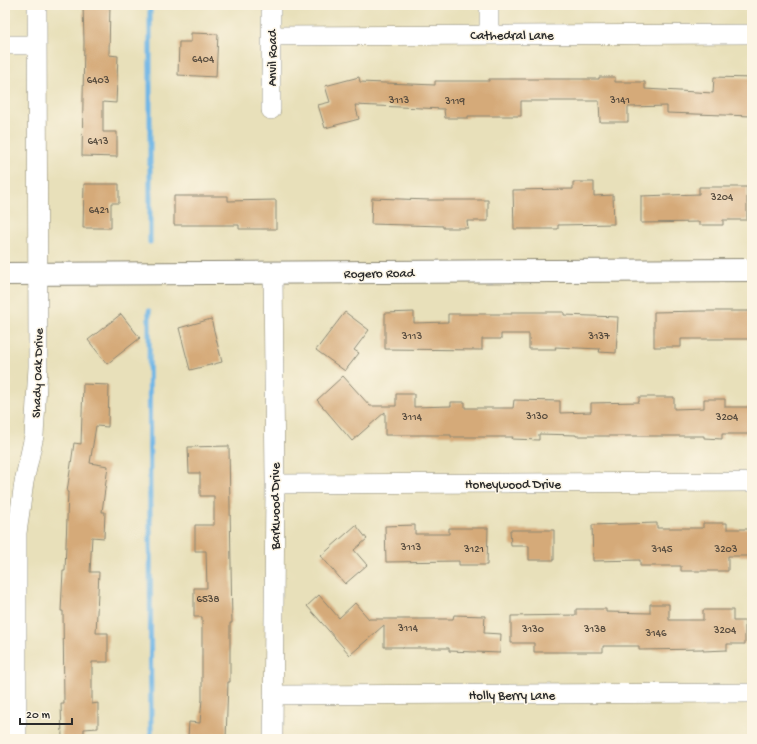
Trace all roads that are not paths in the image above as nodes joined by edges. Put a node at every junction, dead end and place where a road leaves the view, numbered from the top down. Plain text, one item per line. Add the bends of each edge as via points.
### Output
1 (37, 5) edge
2 (271, 5) edge
3 (489, 5) edge
4 (489, 34) junction
5 (752, 34) edge
6 (271, 36) junction
7 (5, 45) edge
8 (37, 45) junction
9 (270, 110) dead end
10 (752, 270) edge
11 (273, 273) junction
12 (5, 274) edge
13 (37, 274) junction
14 (752, 482) edge
15 (275, 484) junction
16 (752, 693) edge
17 (273, 695) junction
18 (17, 739) edge
19 (273, 739) edge

1 - 8 street, Shady Oak Drive
2 - 6 street, Anvil Road
3 - 4 street
4 - 5 street, Cathedral Lane
4 - 6 street, Cathedral Lane
6 - 9 street, Anvil Road
7 - 8 street
8 - 13 street, Shady Oak Drive
10 - 11 street, Rogero Road
11 - 13 street, Rogero Road
11 - 15 street, Barkwood Drive
12 - 13 street, Rogero Road
13 - 18 street, Shady Oak Drive via 38,367 34,436 17,533
14 - 15 street, Honeywood Drive
15 - 17 street, Barkwood Drive
16 - 17 street, Holly Berry Lane
17 - 19 street, Barkwood Drive

